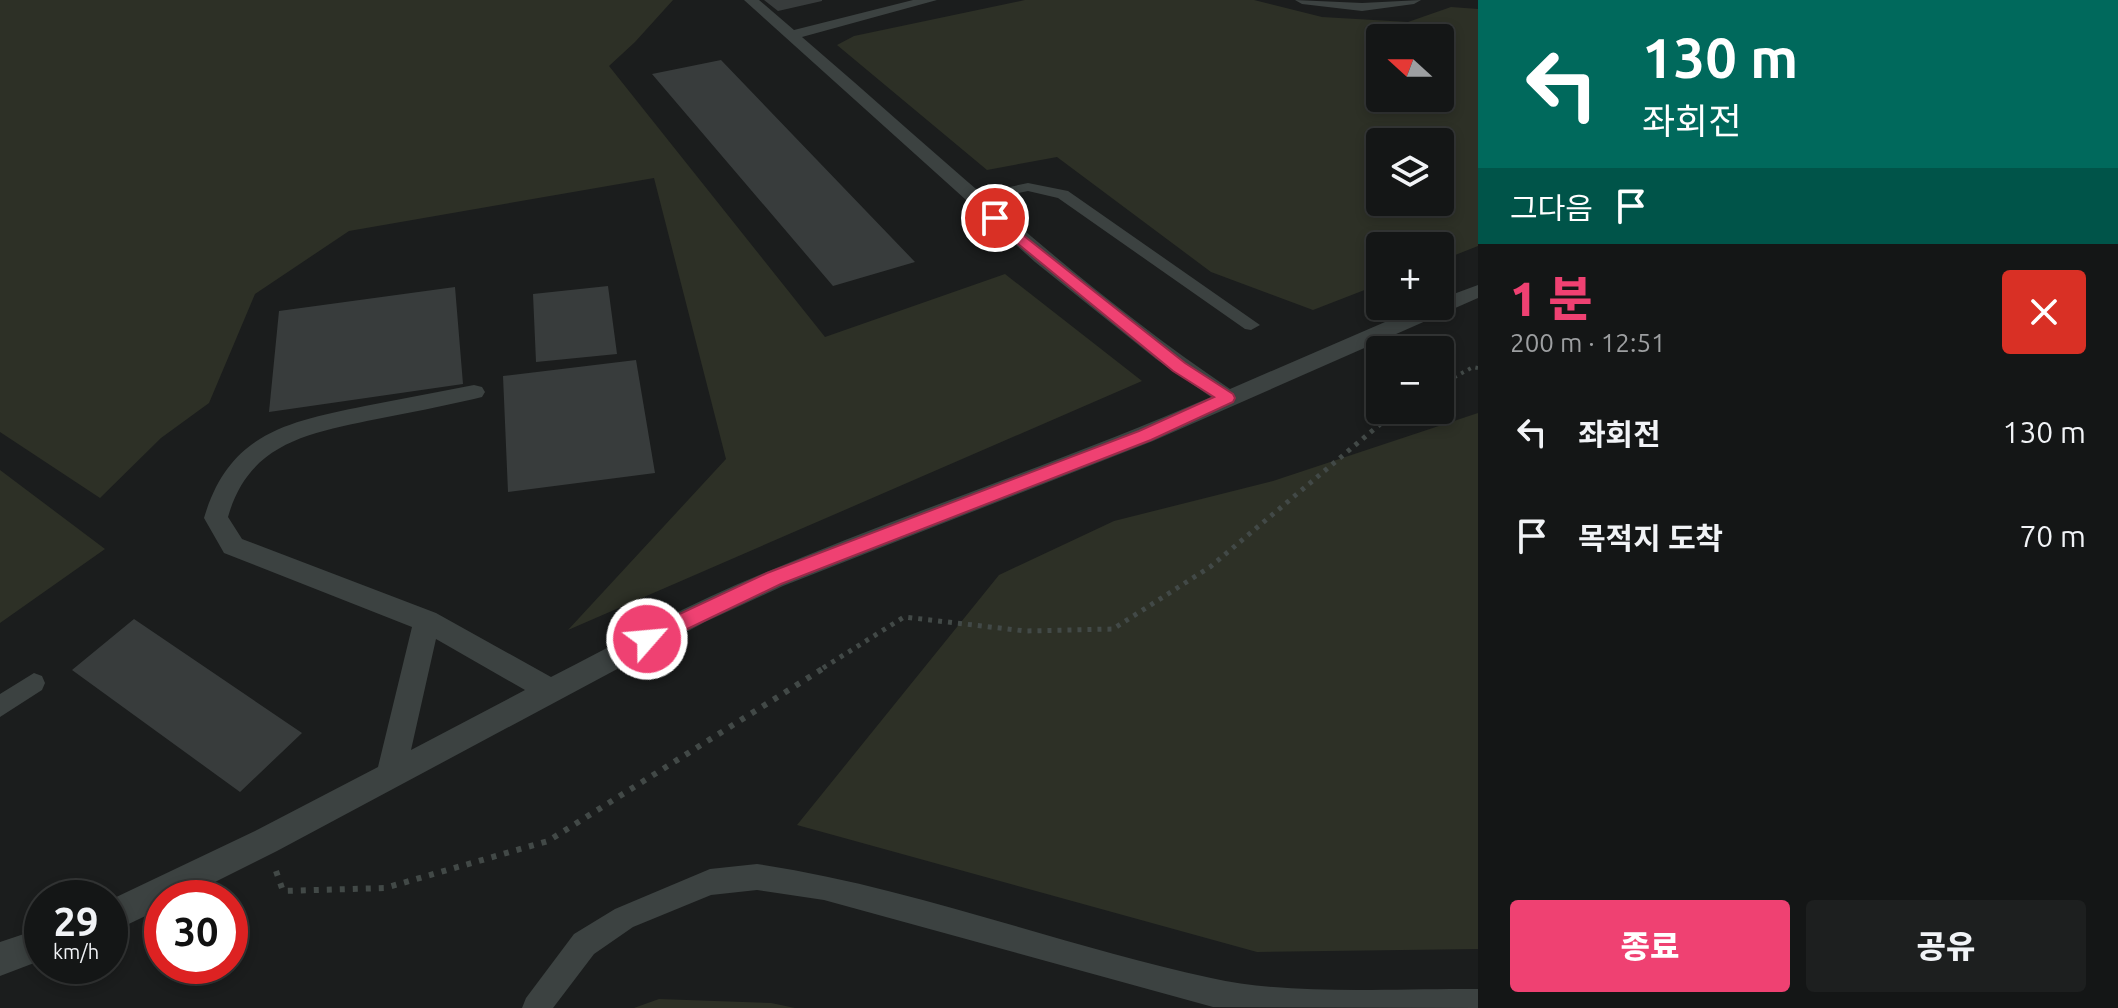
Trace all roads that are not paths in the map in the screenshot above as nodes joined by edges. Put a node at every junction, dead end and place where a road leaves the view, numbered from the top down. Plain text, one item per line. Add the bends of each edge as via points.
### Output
1 (751, 0) edge
2 (930, 0) edge
3 (1302, 0) edge
4 (1414, 0) edge
5 (792, 35) junction
6 (972, 199) junction
7 (1478, 291) edge
8 (1454, 300) edge
9 (1408, 320) edge
10 (1251, 325) dead end
11 (474, 392) dead end
12 (1227, 398) junction
13 (427, 621) junction
14 (34, 683) dead end
15 (549, 690) junction
16 (0, 707) edge
17 (391, 774) junction
18 (128, 908) edge
19 (24, 950) edge
20 (0, 959) edge
21 (1478, 1003) edge
22 (536, 1008) edge

1 - 5 street
2 - 5 street
3 - 4 street via 1362,7
5 - 6 street
6 - 10 lane via 1028,187 1063,194
6 - 12 street via 1179,367
7 - 8 street
9 - 12 street
11 - 13 street via 300,427 256,452 224,490 216,518 233,546
12 - 15 street via 774,579
13 - 15 street
13 - 17 street
14 - 16 lane
15 - 17 street
17 - 18 street
19 - 20 street
21 - 22 lane via 1282,1001 1213,993 824,887 757,877 710,882 624,918 584,944

